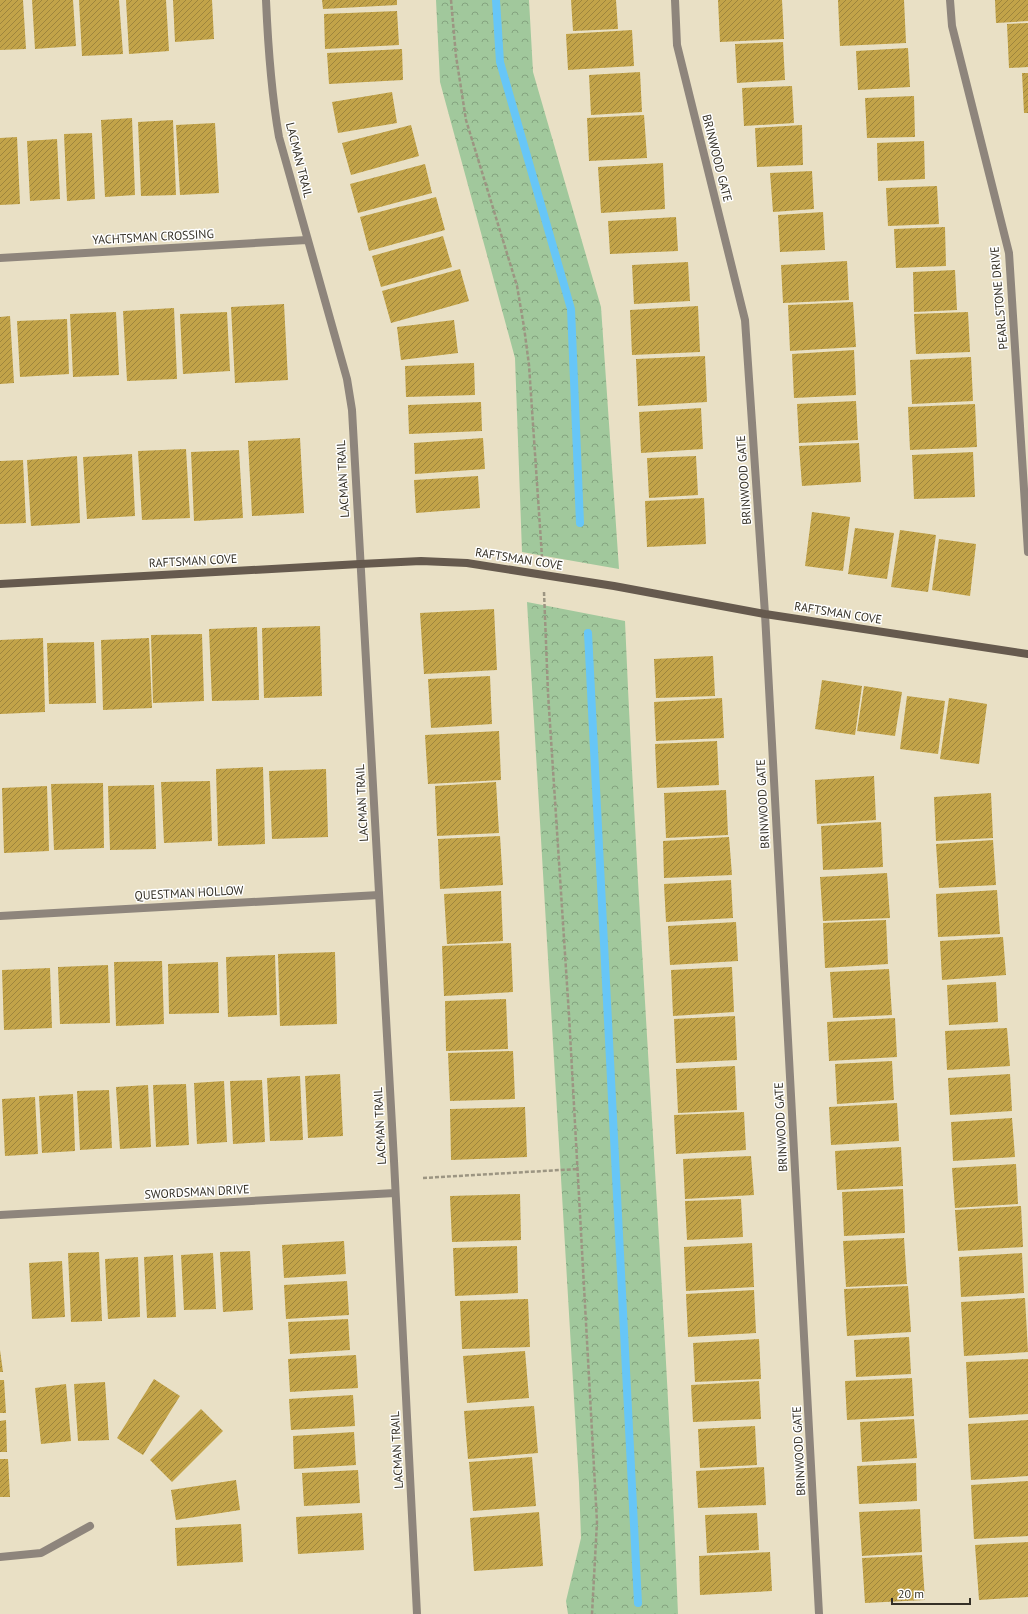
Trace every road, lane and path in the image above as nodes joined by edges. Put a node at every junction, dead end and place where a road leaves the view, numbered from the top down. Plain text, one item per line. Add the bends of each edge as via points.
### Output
1 (266, 0) edge
2 (451, 0) edge
3 (675, 0) edge
4 (950, 0) edge
5 (308, 240) junction
6 (0, 258) edge
7 (1028, 552) edge
8 (360, 564) junction
9 (543, 575) junction
10 (0, 584) edge
11 (765, 614) junction
12 (1028, 654) edge
13 (379, 895) junction
14 (0, 916) edge
15 (578, 1169) junction
16 (423, 1178) dead end
17 (395, 1193) junction
18 (0, 1215) edge
19 (90, 1526) dead end
20 (0, 1557) edge
21 (417, 1614) edge
22 (592, 1614) edge
23 (820, 1614) edge

1 - 5 street, LACMAN TRAIL via 273,103 279,136
2 - 9 path via 466,120 517,286 524,327 529,365
3 - 11 street, BRINWOOD GATE via 677,44 745,320
4 - 7 street, PEARLSTONE DRIVE via 952,26 1009,253
5 - 6 street, YACHTSMAN CROSSING
5 - 8 street, LACMAN TRAIL via 348,379
8 - 9 street, RAFTSMAN COVE via 467,563
8 - 10 street, RAFTSMAN COVE
8 - 13 street, LACMAN TRAIL
9 - 11 street, RAFTSMAN COVE
9 - 15 path
11 - 12 street, RAFTSMAN COVE
11 - 23 street, BRINWOOD GATE
13 - 14 street, QUESTMAN HOLLOW
13 - 17 street, LACMAN TRAIL
15 - 16 path
15 - 22 path via 597,1522
17 - 18 street, SWORDSMAN DRIVE
17 - 21 street, LACMAN TRAIL
19 - 20 street via 41,1553

